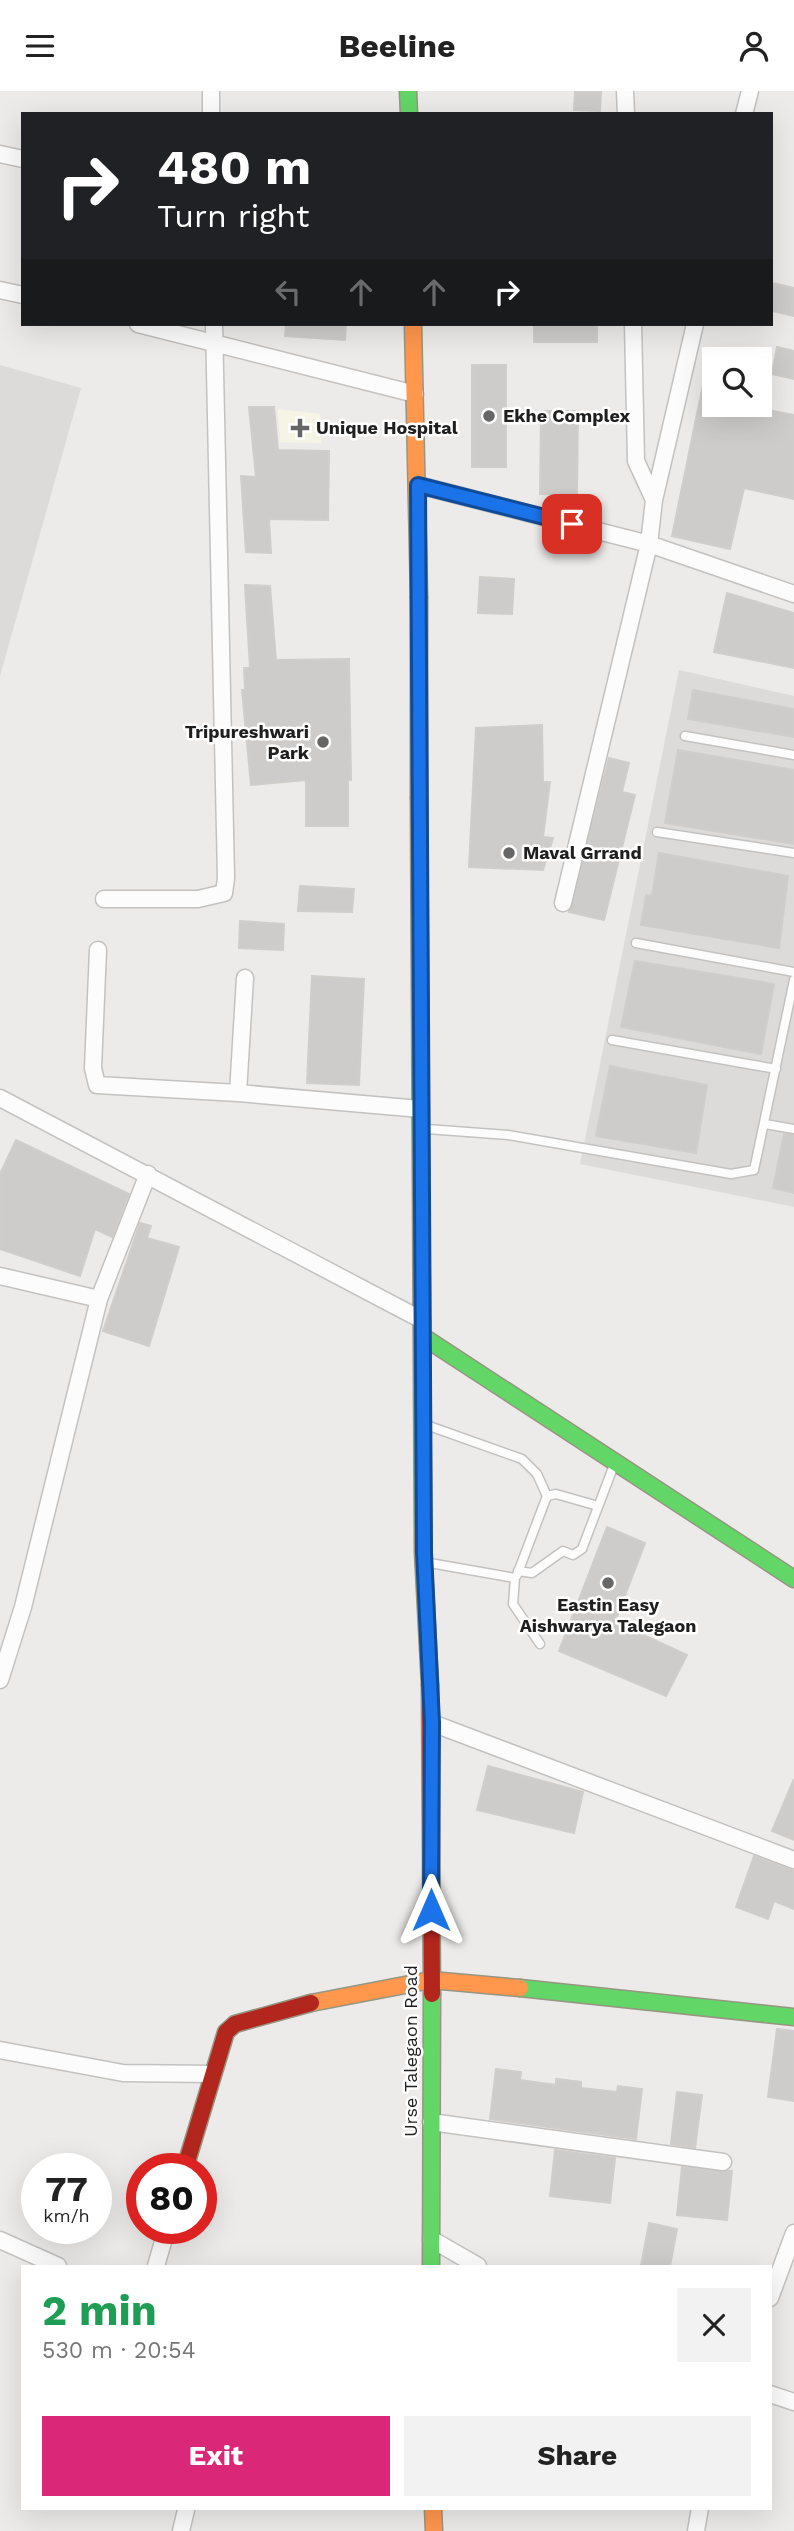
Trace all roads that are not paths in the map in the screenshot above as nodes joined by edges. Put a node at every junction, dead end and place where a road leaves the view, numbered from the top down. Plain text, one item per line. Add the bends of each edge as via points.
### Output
1 (408, 91) edge
2 (625, 91) edge
3 (750, 91) edge
4 (206, 92) edge
5 (211, 112) edge
6 (409, 112) edge
7 (626, 112) edge
8 (745, 112) edge
9 (0, 154) edge
10 (21, 159) edge
11 (0, 290) edge
12 (21, 295) edge
13 (146, 326) edge
14 (214, 326) edge
15 (413, 326) edge
16 (633, 326) edge
17 (695, 326) edge
18 (215, 344) junction
19 (415, 394) junction
20 (418, 485) junction
21 (654, 500) junction
22 (649, 544) junction
23 (794, 594) edge
24 (685, 736) dead end
25 (794, 755) edge
26 (657, 832) dead end
27 (794, 853) edge
28 (104, 899) dead end
29 (563, 903) dead end
30 (636, 943) dead end
31 (98, 950) dead end
32 (794, 972) edge
33 (245, 978) dead end
34 (794, 980) edge
35 (789, 1025) edge
36 (612, 1040) dead end
37 (776, 1069) junction
38 (238, 1093) junction
39 (0, 1098) edge
40 (420, 1109) junction
41 (765, 1123) junction
42 (420, 1129) junction
43 (794, 1129) edge
44 (148, 1174) junction
45 (0, 1276) edge
46 (99, 1299) junction
47 (422, 1328) junction
48 (423, 1424) junction
49 (615, 1462) junction
50 (547, 1496) junction
51 (598, 1506) junction
52 (424, 1562) junction
53 (517, 1575) junction
54 (794, 1579) edge
55 (540, 1644) dead end
56 (0, 1680) edge
57 (432, 1723) junction
58 (794, 1860) edge
59 (431, 1980) junction
60 (794, 2017) edge
61 (0, 2050) edge
62 (213, 2074) junction
63 (431, 2122) junction
64 (189, 2153) edge
65 (723, 2162) dead end
66 (794, 2233) edge
67 (0, 2239) edge
68 (431, 2239) junction
69 (162, 2244) edge
70 (56, 2265) edge
71 (156, 2265) edge
72 (431, 2265) edge
73 (476, 2265) edge
74 (772, 2293) edge
75 (772, 2395) edge
76 (794, 2402) edge
77 (186, 2510) dead end
78 (433, 2510) edge
79 (700, 2510) edge
80 (181, 2531) edge
81 (434, 2531) edge
82 (695, 2531) edge

1 - 6 main road
2 - 7 street
3 - 8 street
4 - 5 street
9 - 10 street
11 - 12 street
13 - 18 street
14 - 18 street
15 - 19 main road, Urse Talegaon Road
16 - 21 street via 636,461
17 - 21 street
18 - 19 street
18 - 28 street via 224,893 198,899
19 - 20 main road, Urse Talegaon Road
20 - 22 street
20 - 40 main road, Urse Talegaon Road
21 - 22 street
22 - 23 street
22 - 29 street
24 - 25 lane
26 - 27 lane
30 - 32 lane
31 - 38 street via 93,1068 97,1085
33 - 38 street
34 - 35 lane
35 - 37 lane
36 - 37 lane
37 - 41 lane
38 - 40 street
39 - 44 street
40 - 42 main road, Urse Talegaon Road
41 - 42 lane via 754,1170 743,1174 508,1135
41 - 43 lane
42 - 47 main road, Urse Talegaon Road
44 - 46 street
44 - 47 street
45 - 46 street
46 - 56 street via 23,1607
47 - 48 main road, Urse Talegaon Road
47 - 49 main road
48 - 50 lane via 522,1459 537,1474
48 - 52 main road, Urse Talegaon Road
49 - 51 lane
49 - 54 main road
50 - 51 lane via 566,1496
50 - 53 lane
51 - 53 lane via 582,1549 573,1555 563,1551 532,1573
52 - 53 lane
52 - 57 main road, Urse Talegaon Road
53 - 55 lane via 513,1604
57 - 58 street
57 - 59 main road, Urse Talegaon Road
59 - 60 main road
59 - 62 main road via 298,2005 235,2024 221,2040
59 - 63 main road, Urse Talegaon Road
61 - 62 street via 122,2073
62 - 64 main road
63 - 65 street
63 - 68 main road, Urse Talegaon Road
66 - 74 street
67 - 70 street
68 - 72 main road, Urse Talegaon Road
68 - 73 street
69 - 71 street
75 - 76 street
77 - 80 street
78 - 81 main road
79 - 82 street

